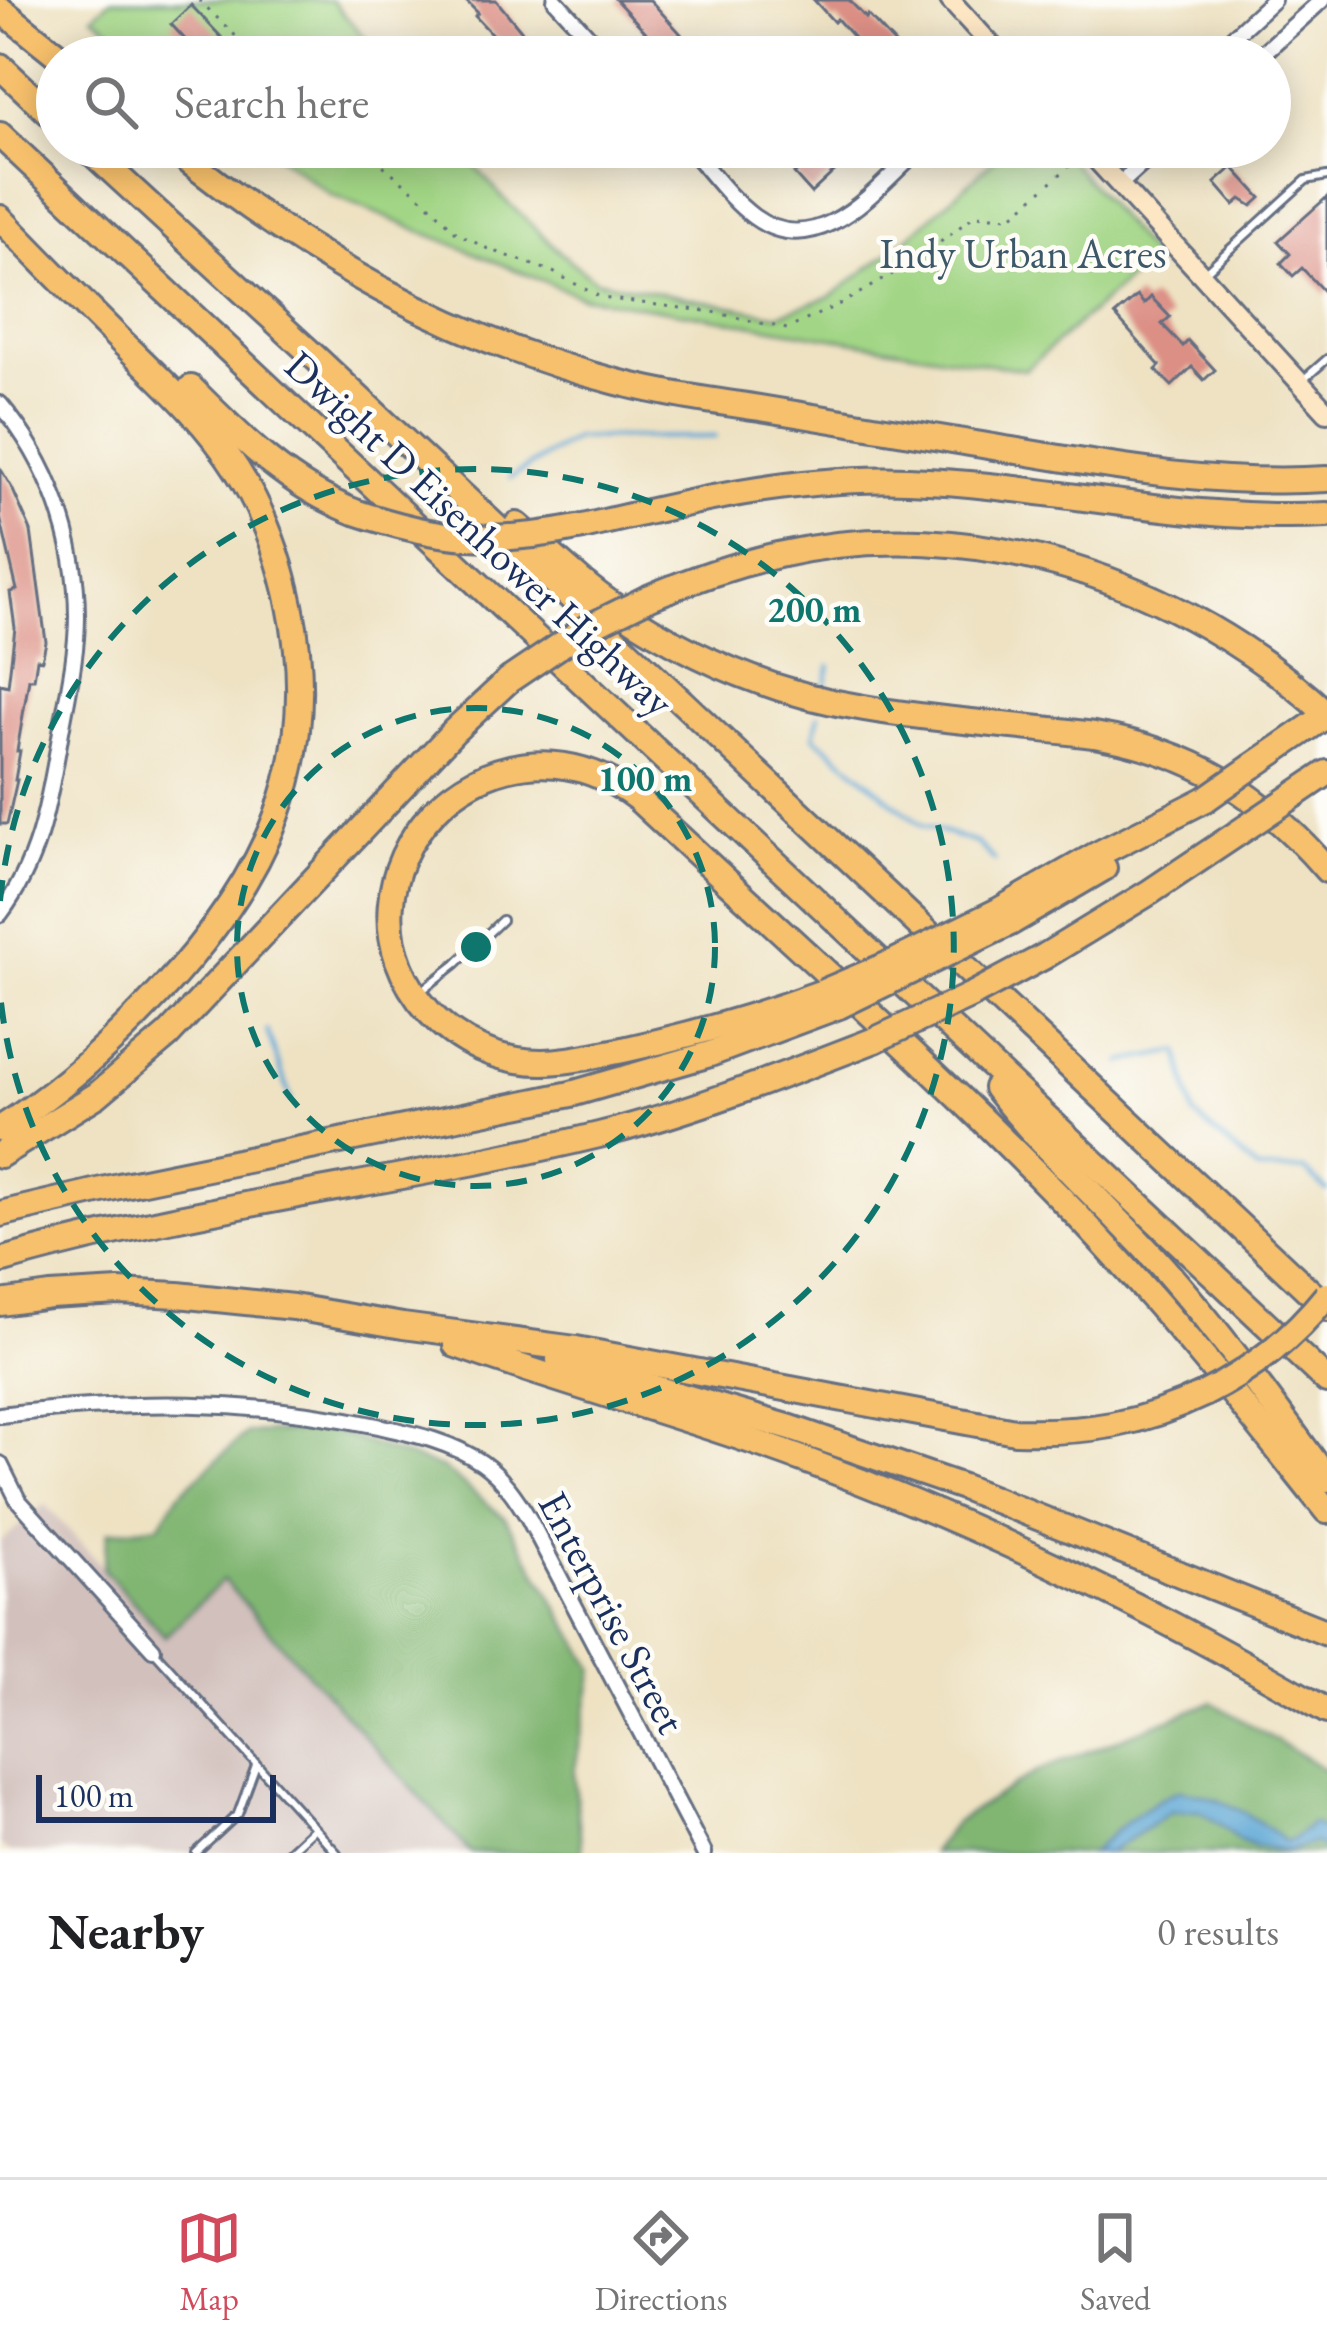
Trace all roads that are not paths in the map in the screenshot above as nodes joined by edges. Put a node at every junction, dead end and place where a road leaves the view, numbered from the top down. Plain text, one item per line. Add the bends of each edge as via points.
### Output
1 (555, 0) edge
2 (950, 0) edge
3 (1273, 0) edge
4 (1322, 0) edge
5 (0, 9) edge
6 (588, 36) edge
7 (983, 36) edge
8 (1234, 36) edge
9 (1282, 36) edge
10 (36, 38) edge
11 (0, 66) edge
12 (36, 99) edge
13 (0, 135) edge
14 (109, 168) edge
15 (199, 168) edge
16 (708, 168) edge
17 (897, 168) edge
18 (1108, 168) edge
19 (1138, 168) edge
20 (1327, 176) edge
21 (1120, 184) junction
22 (0, 202) edge
23 (0, 218) edge
24 (1202, 274) junction
25 (1327, 358) edge
26 (316, 359) junction
27 (1300, 382) junction
28 (2, 406) edge
29 (1327, 412) edge
30 (1321, 479) edge
31 (1327, 515) edge
32 (1327, 714) edge
33 (1327, 773) edge
34 (1327, 870) edge
35 (0, 914) edge
36 (502, 920) dead end
37 (417, 995) junction
38 (831, 999) junction
39 (949, 1028) junction
40 (0, 1129) edge
41 (0, 1155) edge
42 (0, 1214) edge
43 (0, 1261) edge
44 (1327, 1295) edge
45 (0, 1303) edge
46 (1327, 1308) edge
47 (403, 1326) junction
48 (506, 1341) junction
49 (1327, 1381) edge
50 (0, 1415) edge
51 (0, 1464) edge
52 (1327, 1479) edge
53 (1327, 1511) edge
54 (1327, 1633) edge
55 (153, 1649) joint
56 (1327, 1711) edge
57 (256, 1764) junction
58 (314, 1828) junction
59 (196, 1853) edge
60 (287, 1853) edge
61 (337, 1853) edge
62 (704, 1853) edge

1 - 6 street
2 - 7 main road
3 - 8 street
4 - 9 street
5 - 10 highway
11 - 12 highway
13 - 39 highway, Dwight D Eisenhower Highway
14 - 26 highway, Dwight D Eisenhower Highway
15 - 30 highway via 376,289 579,371 683,396 1148,472
16 - 17 street via 754,217 795,232 838,221
18 - 21 main road
19 - 21 street
20 - 24 lane via 1306,180
21 - 24 main road
22 - 31 highway, bridge via 295,482 355,512 428,533 537,537 762,488 864,480 1248,516
23 - 40 highway via 180,400 237,470 282,568 300,675 288,779 244,886 127,1028
24 - 27 main road
25 - 27 lane
26 - 34 highway via 611,604 696,654 760,681 864,708 1156,749 1262,804
26 - 46 highway, Dwight D Eisenhower Highway
27 - 29 main road
28 - 35 street via 56,498 77,616 43,830
32 - 38 highway, bridge via 1084,881
32 - 41 highway, bridge via 1221,633 1146,593 1056,564 980,548 871,543 781,554 704,576 583,630 509,680 168,1035 97,1095
33 - 43 highway, bridge via 1045,956 875,1040 753,1087 603,1134
36 - 37 lane
37 - 38 highway via 470,1044 544,1062
37 - 53 highway via 398,959 393,891 406,849 436,809 474,780 520,766 572,767 618,784 1076,1215
38 - 42 highway via 760,1037 550,1100
39 - 49 highway, Dwight D Eisenhower Highway
39 - 52 highway via 1028,1129 1181,1289
44 - 48 highway, bridge via 1244,1372 1152,1417 1088,1430 1015,1431
45 - 47 highway via 178,1295
47 - 48 highway
47 - 56 highway via 904,1499 1098,1587
48 - 54 highway via 919,1472
50 - 62 street, Enterprise Street via 122,1403 240,1406 399,1431 481,1462 529,1519
51 - 55 street via 18,1500
55 - 57 lane
57 - 58 lane
57 - 59 lane via 238,1814
58 - 60 lane
58 - 61 lane

